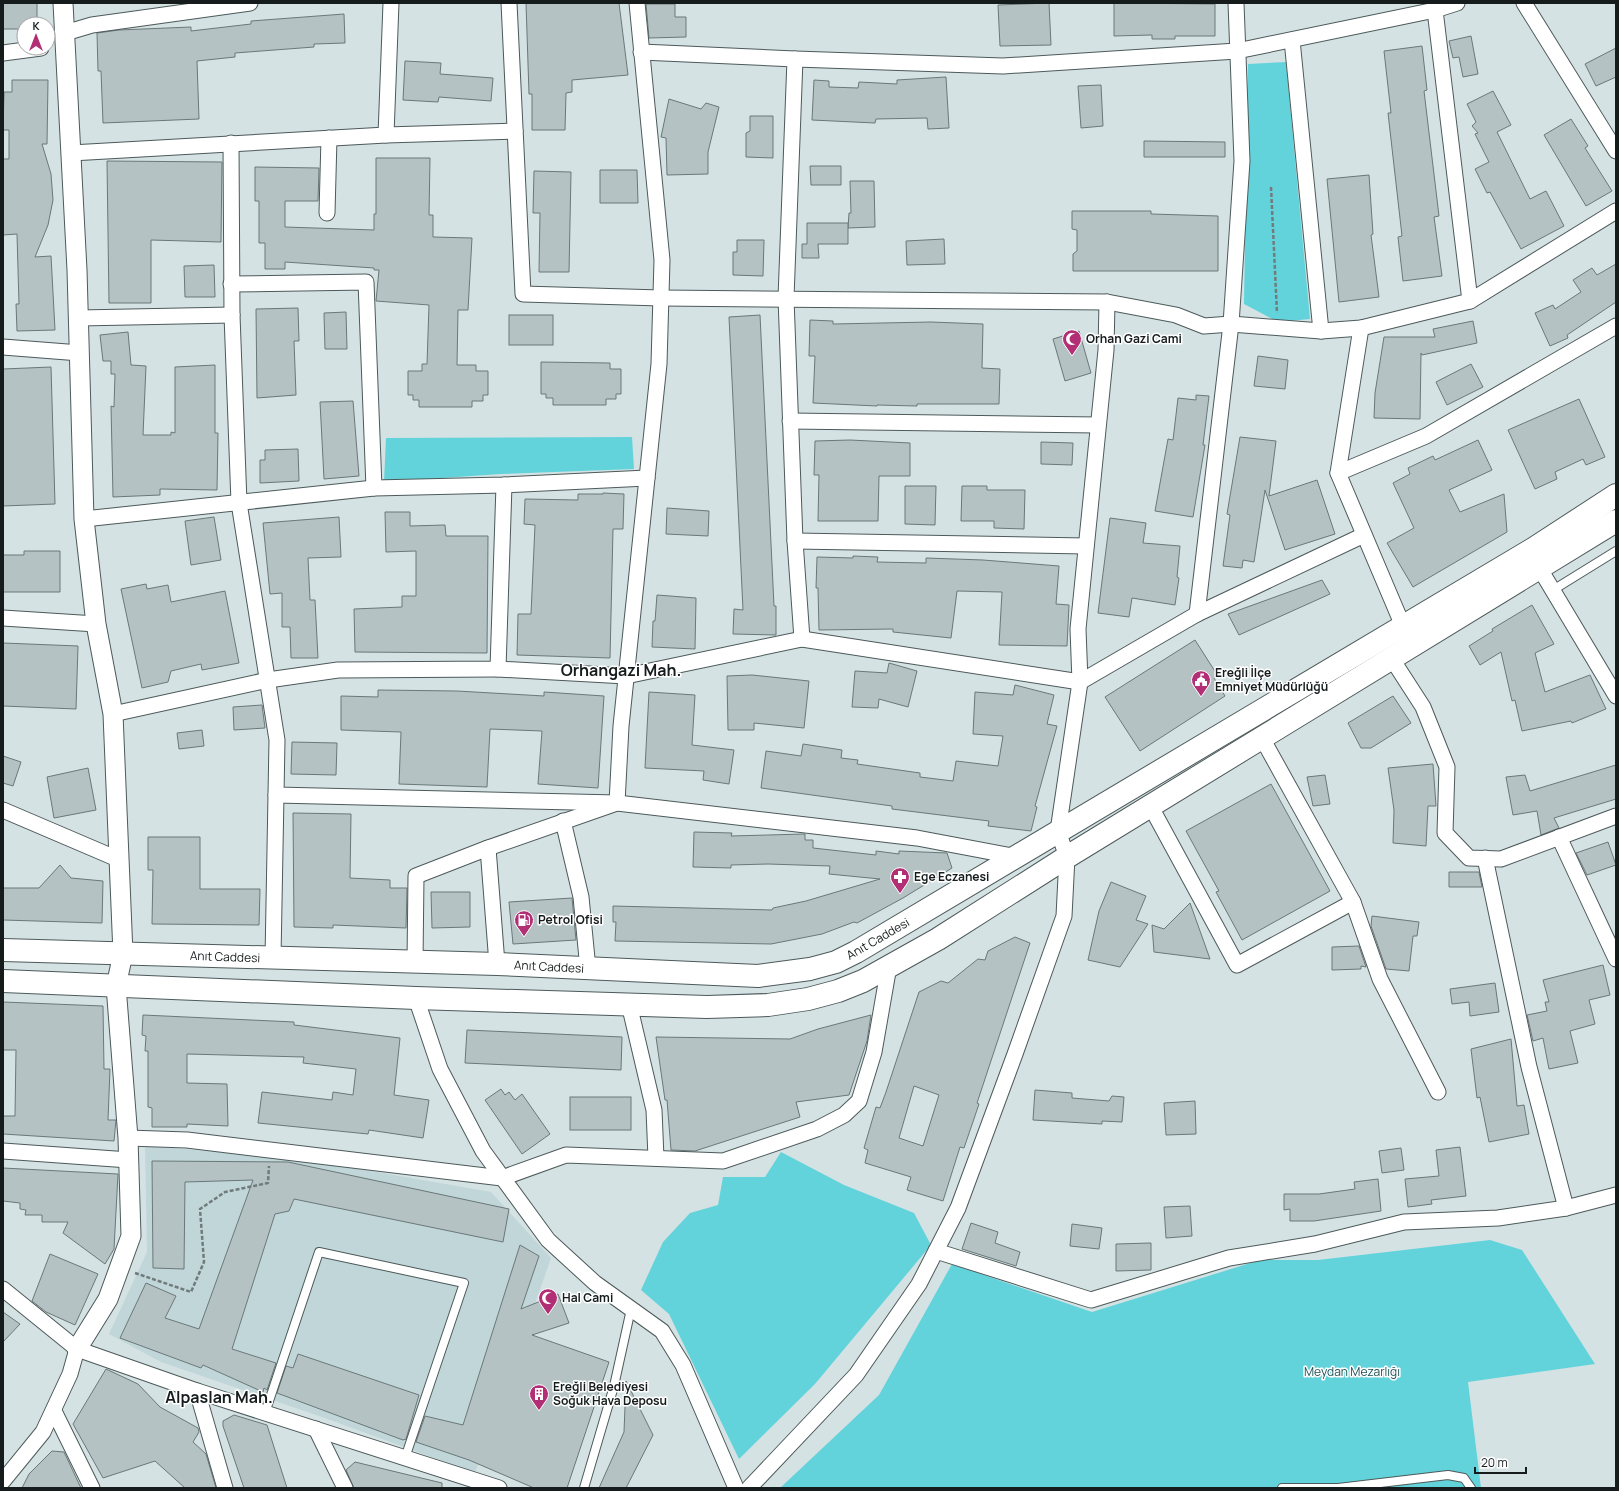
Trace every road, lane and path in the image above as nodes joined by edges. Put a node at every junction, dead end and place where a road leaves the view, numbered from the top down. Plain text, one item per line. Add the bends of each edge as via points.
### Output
1 (63, 3) edge
2 (250, 3) edge
3 (391, 3) edge
4 (509, 3) edge
5 (637, 3) edge
6 (1236, 3) edge
7 (1457, 3) edge
8 (1524, 3) edge
9 (1435, 10) junction
10 (1292, 40) junction
11 (59, 42) edge
12 (16, 51) edge
13 (1238, 51) junction
14 (640, 52) junction
15 (3, 53) edge
16 (795, 59) junction
17 (515, 131) junction
18 (386, 134) junction
19 (329, 138) junction
20 (231, 143) junction
21 (1616, 151) edge
22 (71, 153) junction
23 (1271, 187) dead end
24 (1616, 211) edge
25 (327, 213) dead end
26 (231, 284) junction
27 (661, 298) junction
28 (786, 298) junction
29 (1470, 301) junction
30 (1107, 302) junction
31 (232, 315) junction
32 (78, 318) junction
33 (1231, 324) junction
34 (1616, 326) edge
35 (1278, 328) junction
36 (1361, 328) junction
37 (1321, 331) junction
38 (3, 347) edge
39 (80, 353) junction
40 (790, 421) junction
41 (1098, 425) junction
42 (1338, 473) junction
43 (647, 478) junction
44 (504, 485) junction
45 (374, 488) junction
46 (1616, 495) edge
47 (239, 503) junction
48 (84, 519) junction
49 (1616, 521) edge
50 (1364, 535) junction
51 (795, 541) junction
52 (1086, 546) junction
53 (1616, 551) edge
54 (1540, 569) junction
55 (1553, 590) junction
56 (1197, 614) junction
57 (3, 618) edge
58 (96, 624) junction
59 (1403, 626) junction
60 (802, 639) junction
61 (1392, 659) junction
62 (498, 669) junction
63 (626, 676) junction
64 (268, 680) junction
65 (1080, 682) junction
66 (1615, 692) edge
67 (113, 714) junction
68 (1262, 738) junction
69 (276, 795) junction
70 (617, 803) junction
71 (1150, 807) junction
72 (3, 810) edge
73 (1616, 816) edge
74 (563, 821) junction
75 (1058, 831) junction
76 (1559, 837) junction
77 (488, 848) junction
78 (1017, 857) junction
79 (1067, 857) junction
80 (1485, 858) junction
81 (120, 860) junction
82 (1353, 902) junction
83 (3, 950) edge
84 (123, 954) junction
85 (273, 958) junction
86 (1616, 958) edge
87 (415, 962) junction
88 (497, 964) junction
89 (889, 966) junction
90 (588, 969) junction
91 (3, 981) edge
92 (116, 986) junction
93 (416, 998) junction
94 (629, 1004) junction
95 (1438, 1092) dead end
96 (128, 1138) junction
97 (271, 1150) junction
98 (3, 1151) edge
99 (656, 1158) junction
100 (129, 1160) junction
101 (502, 1178) junction
102 (1616, 1195) edge
103 (1566, 1208) junction
104 (936, 1251) junction
105 (119, 1268) junction
106 (3, 1290) edge
107 (631, 1309) junction
108 (77, 1349) junction
109 (197, 1391) junction
110 (54, 1411) junction
111 (265, 1413) junction
112 (316, 1429) junction
113 (406, 1458) junction
114 (5, 1474) edge
115 (92, 1488) edge
116 (226, 1488) edge
117 (345, 1488) edge
118 (499, 1488) edge
119 (584, 1488) edge
120 (736, 1488) edge
121 (749, 1488) edge
122 (1282, 1488) edge
123 (1471, 1488) edge

1 - 11 street
2 - 11 street via 92,25
3 - 18 street
4 - 17 street
5 - 14 street
6 - 13 street
7 - 9 street
8 - 21 street
9 - 10 street
9 - 29 street
10 - 13 street
10 - 37 street
11 - 22 street
12 - 15 street
13 - 16 street via 1003,66
13 - 33 street via 1242,161
14 - 16 street
14 - 27 street via 662,260
16 - 28 street
17 - 18 street
17 - 27 street via 523,294
18 - 19 street
19 - 20 street
19 - 25 street
20 - 22 street
20 - 26 street
22 - 32 street
23 - 35 path
24 - 29 street
26 - 31 street
26 - 45 street via 366,282
27 - 28 street
27 - 43 street via 659,364
28 - 30 street
28 - 40 street
29 - 36 street
30 - 33 street via 1176,315 1204,326
30 - 41 street via 1106,350
31 - 32 street
31 - 47 street
32 - 39 street
33 - 35 street
33 - 56 street
34 - 42 street via 1426,436
35 - 37 street
36 - 37 street
36 - 42 street
38 - 39 street
39 - 48 street
40 - 41 street
40 - 51 street
41 - 52 street
42 - 50 street
43 - 44 street
43 - 63 street
44 - 45 street
44 - 62 street
45 - 47 street
46 - 59 main road, Anıt Caddesi via 1533,549
47 - 48 street
47 - 64 street
48 - 58 street
49 - 54 main road
50 - 56 street
50 - 59 street
51 - 52 street
51 - 60 street
52 - 65 street via 1078,629
53 - 55 lane
54 - 55 street
54 - 61 main road
55 - 66 street
56 - 65 street
57 - 58 street
58 - 67 street
59 - 75 main road, Anıt Caddesi
60 - 63 street
60 - 65 street
61 - 68 main road
61 - 80 street via 1423,707 1447,767 1445,833 1469,858
62 - 63 street
62 - 64 street via 338,670
63 - 70 street
64 - 67 street
64 - 69 street via 277,740
65 - 75 street
67 - 81 street
68 - 71 main road
68 - 82 street
69 - 70 street
69 - 85 street
70 - 74 street
70 - 78 street via 917,838
71 - 79 main road
71 - 82 street via 1237,965
72 - 81 street
73 - 76 street
74 - 77 street
74 - 90 street via 581,897
75 - 78 main road, Anıt Caddesi
75 - 79 street
76 - 80 street via 1501,859
76 - 86 street
77 - 87 street via 416,876
77 - 88 street
78 - 90 main road, Anıt Caddesi via 856,952 836,962 810,969 758,976
79 - 89 main road via 938,939
79 - 104 street via 1064,916 958,1208
80 - 103 street via 1529,1067
81 - 84 street
82 - 95 street via 1380,978
83 - 84 main road, Anıt Caddesi
84 - 85 main road, Anıt Caddesi
84 - 92 street
85 - 87 main road, Anıt Caddesi
87 - 88 main road, Anıt Caddesi
88 - 90 main road, Anıt Caddesi
89 - 94 main road via 864,981 838,991 768,1005 707,1007
89 - 99 street via 874,1052 859,1101 844,1115 817,1129 722,1160
91 - 92 main road
92 - 93 main road
92 - 96 street
93 - 94 main road
93 - 101 street via 440,1069 483,1151
94 - 99 street via 654,1110
96 - 97 street via 187,1140
96 - 100 street
97 - 101 street
97 - 105 path via 268,1183 225,1192 200,1209 204,1262 191,1292
98 - 100 street
99 - 101 street via 566,1155
100 - 105 street via 131,1236
101 - 107 street via 548,1240 595,1283
102 - 103 street
103 - 104 street via 1498,1218 1404,1222 1315,1244 1229,1258 1091,1300
104 - 121 street via 919,1284 856,1375
105 - 108 street via 108,1299
106 - 108 street
107 - 119 lane via 614,1386
107 - 120 street via 662,1331 683,1365
108 - 109 street
108 - 110 street via 70,1374
109 - 111 street
109 - 116 street
110 - 114 street via 43,1432
110 - 115 street
111 - 112 street
111 - 113 lane via 318,1252 464,1283
112 - 113 street
112 - 117 street
113 - 118 street
122 - 123 lane via 1338,1488 1448,1475 1464,1478

